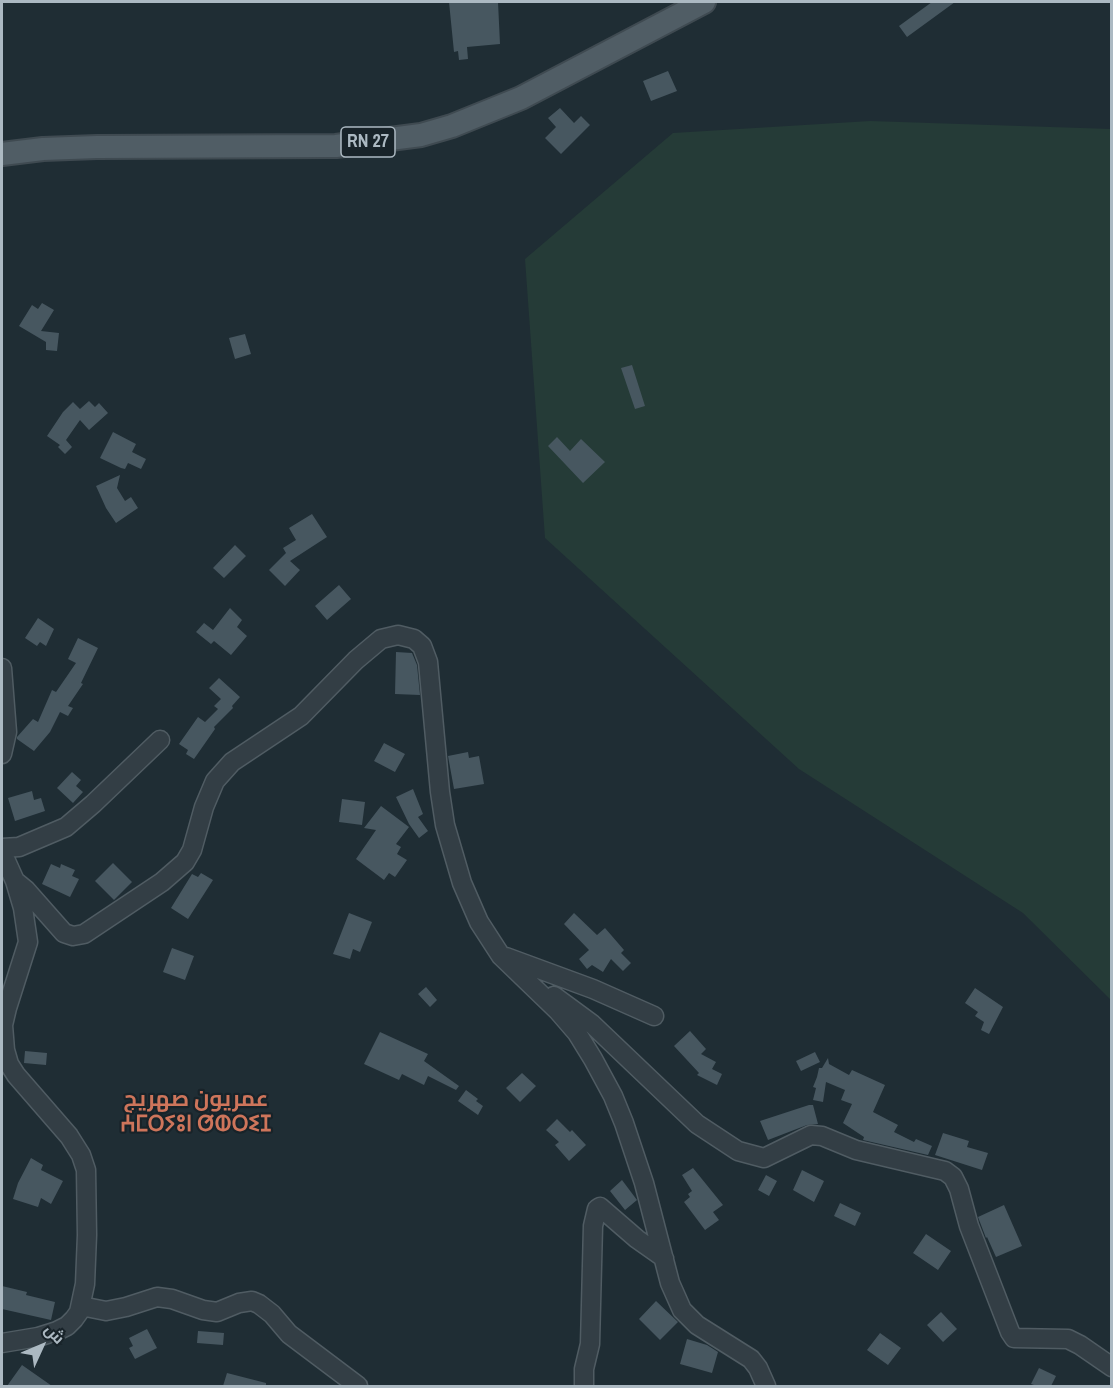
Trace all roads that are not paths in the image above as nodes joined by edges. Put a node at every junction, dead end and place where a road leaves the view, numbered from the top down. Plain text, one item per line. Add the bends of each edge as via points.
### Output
1 (704, 2) edge
2 (2, 154) edge
3 (2, 668) edge
4 (160, 740) dead end
5 (2, 754) edge
6 (2, 850) edge
7 (15, 881) junction
8 (501, 956) junction
9 (533, 987) junction
10 (654, 1016) dead end
11 (5, 1070) edge
12 (664, 1258) junction
13 (81, 1306) junction
14 (2, 1343) edge
15 (1112, 1366) edge
16 (358, 1386) edge
17 (584, 1386) edge
18 (766, 1386) edge

1 - 2 main road, RN 27 via 521,98 421,135 336,146 97,147
3 - 5 street via 7,732
4 - 6 street via 66,828
6 - 7 street
7 - 8 street via 64,933 84,934 185,862 221,772 301,716 372,646 388,636 404,635 422,646 428,662 440,792 453,858 479,922
7 - 11 street via 28,942 3,1025
8 - 9 street
8 - 10 street via 573,981
9 - 12 street via 577,1033 613,1096 644,1183
9 - 15 street via 562,1001 592,1024 682,1111 738,1151 764,1158 812,1135 945,1171 959,1190 969,1226 1014,1338 1068,1339
11 - 13 street via 16,1075 69,1136 86,1170 85,1284
12 - 17 street via 600,1207 597,1209
12 - 18 street via 675,1299 682,1310 697,1325 750,1359
13 - 14 street via 67,1326 38,1337
13 - 16 street via 106,1311 158,1297 217,1312 252,1301

